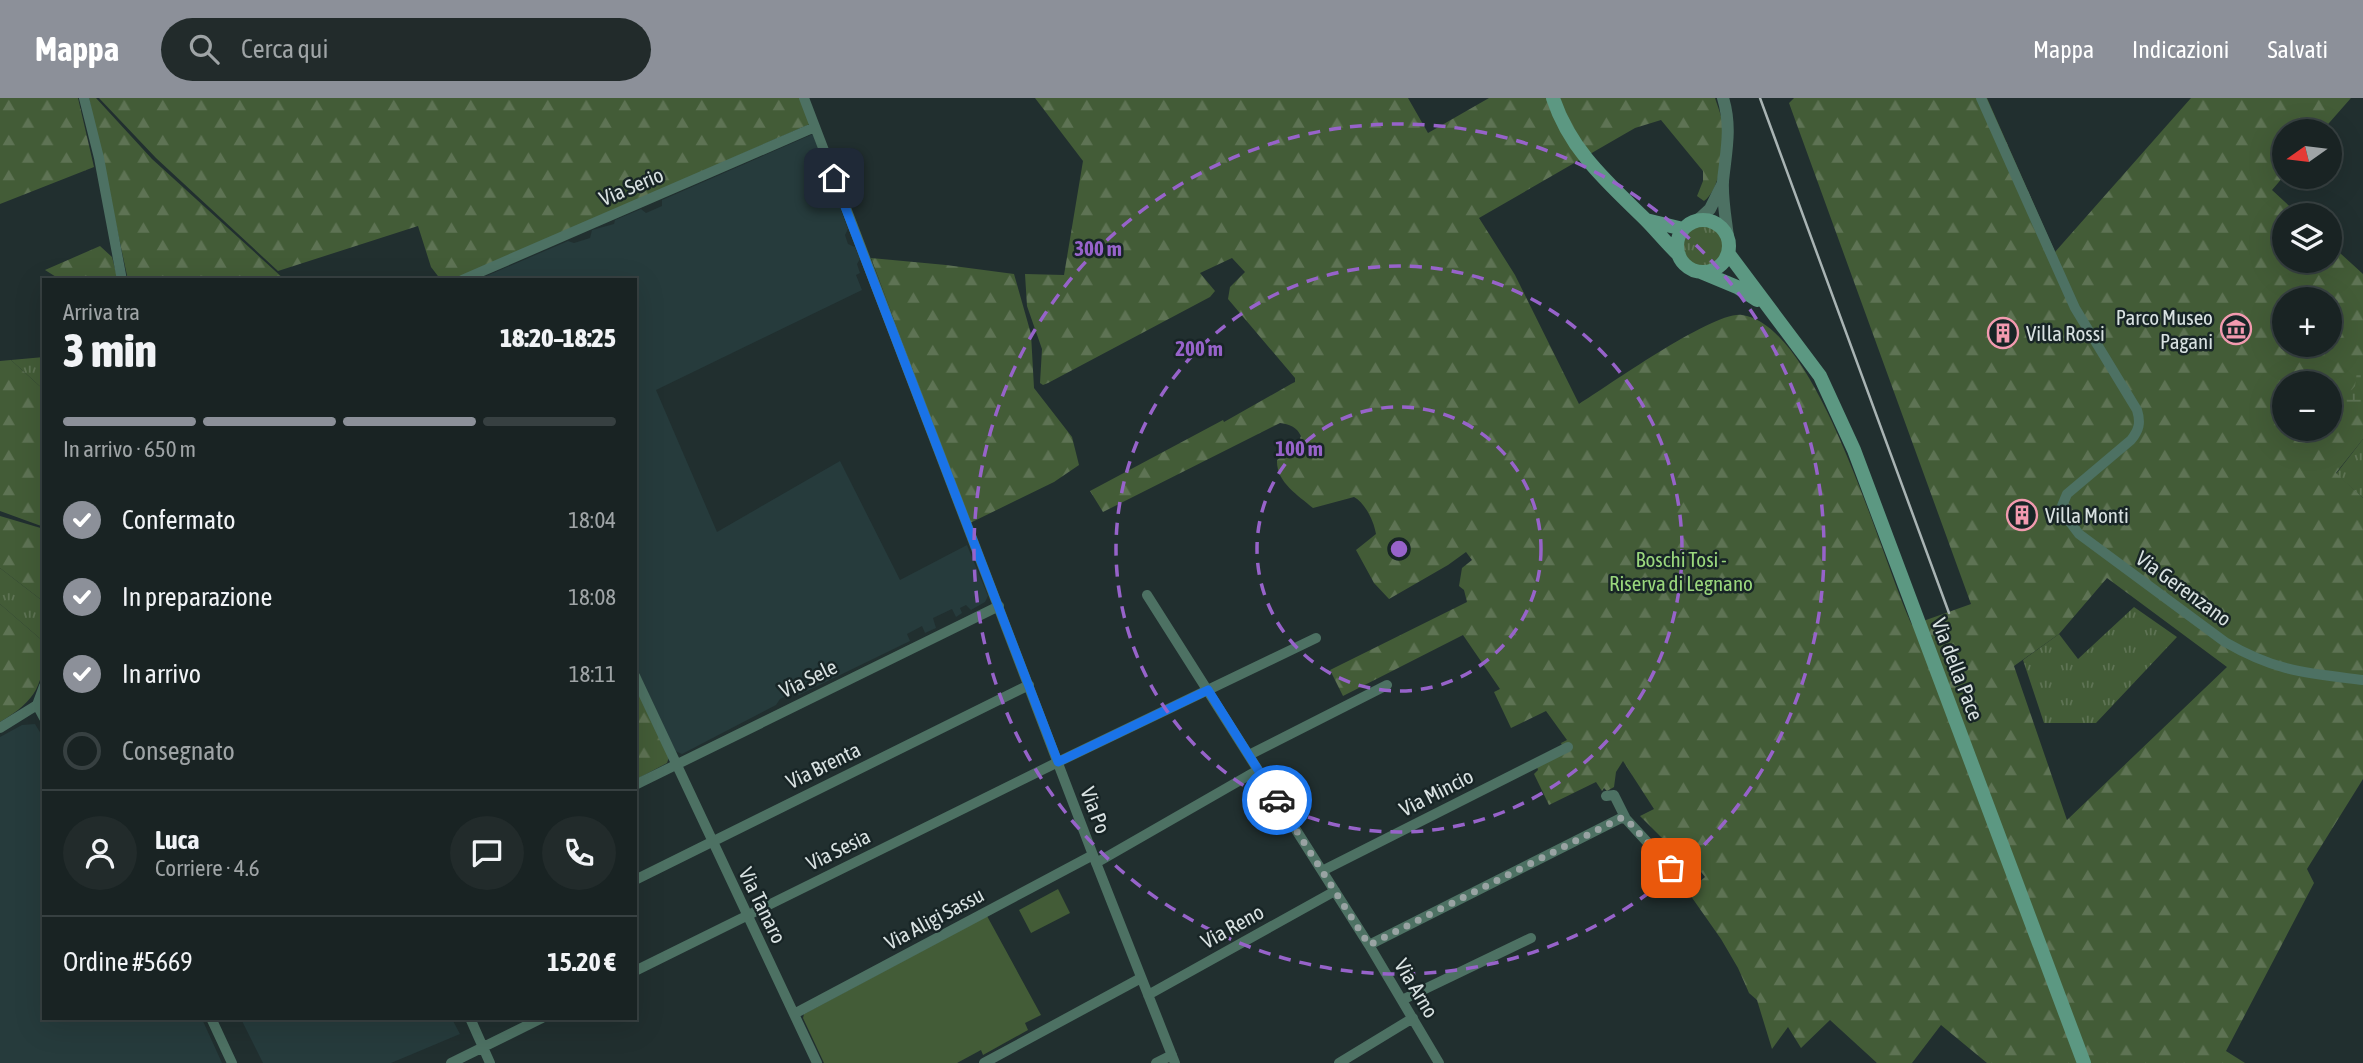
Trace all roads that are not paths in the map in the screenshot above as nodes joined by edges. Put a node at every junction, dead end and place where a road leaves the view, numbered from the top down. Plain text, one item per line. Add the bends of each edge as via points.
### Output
1 (84, 98) edge
2 (804, 98) edge
3 (1553, 98) edge
4 (1723, 98) edge
5 (1981, 98) edge
6 (815, 127) junction
7 (1723, 183) junction
8 (1646, 220) junction
9 (1698, 220) junction
10 (1684, 229) junction
11 (1728, 237) junction
12 (1728, 253) junction
13 (1679, 255) junction
14 (1699, 272) junction
15 (122, 278) edge
16 (467, 278) edge
17 (1765, 305) junction
18 (1147, 595) dead end
19 (999, 606) junction
20 (1316, 638) dead end
21 (637, 680) edge
22 (2363, 680) edge
23 (1028, 685) junction
24 (1387, 685) dead end
25 (1208, 690) junction
26 (42, 692) edge
27 (37, 705) junction
28 (42, 714) edge
29 (0, 728) edge
30 (1568, 747) dead end
31 (1249, 755) junction
32 (1058, 762) junction
33 (676, 764) junction
34 (1258, 770) junction
35 (637, 784) edge
36 (1606, 796) dead end
37 (1626, 819) junction
38 (711, 842) junction
39 (1095, 859) junction
40 (1671, 868) dead end
41 (1322, 870) junction
42 (637, 879) edge
43 (1335, 891) junction
44 (747, 915) junction
45 (1531, 938) dead end
46 (1369, 945) junction
47 (637, 970) edge
48 (1142, 978) junction
49 (1149, 995) junction
50 (1402, 1000) junction
51 (794, 1014) junction
52 (1413, 1018) junction
53 (212, 1020) edge
54 (471, 1020) edge
55 (537, 1020) edge
56 (483, 1048) junction
57 (1174, 1059) edge
58 (232, 1063) edge
59 (451, 1063) edge
60 (490, 1063) edge
61 (817, 1063) edge
62 (984, 1063) edge
63 (1156, 1063) edge
64 (1339, 1063) edge
65 (1439, 1063) edge
66 (2084, 1063) edge

1 - 15 street
2 - 6 street, Via Po
3 - 8 main road via 1577,149
4 - 7 street via 1729,136
5 - 22 street, Via Gerenzano via 2075,308 2140,418 2131,440 2067,494 2062,506 2070,524 2242,652 2279,668
6 - 16 street, Via Serio
6 - 19 street, Via Po
7 - 9 street via 1710,209
7 - 11 street
8 - 10 main road
8 - 13 main road
9 - 10 main road
9 - 11 main road via 1719,225
10 - 13 main road
11 - 12 main road
12 - 14 main road via 1720,266
12 - 17 main road, Via della Pace
13 - 14 main road
14 - 17 main road, Via della Pace via 1737,287
17 - 66 main road, Via della Pace via 1819,376 1850,440
18 - 25 street, Via Arno
19 - 23 street, Via Po
19 - 33 street, Via Sele
20 - 25 street, Via Sesia
21 - 33 street, Via Tanaro
23 - 32 street, Via Po
23 - 38 street, Via Brenta
24 - 31 street
25 - 31 street, Via Arno
25 - 32 street, Via Sesia
26 - 27 street
27 - 28 street
27 - 29 street
30 - 41 street, Via Mincio
31 - 34 street, Via Arno
32 - 39 street, Via Po
32 - 44 street, Via Sesia
33 - 35 street, Via Sele
33 - 38 street, Via Tanaro
34 - 39 street, Via Aligi Sassu
34 - 41 street, Via Arno
36 - 37 street via 1614,795
37 - 40 street
37 - 46 street
38 - 42 street, Via Brenta
38 - 44 street, Via Tanaro
39 - 48 street, Via Po
39 - 51 street, Via Aligi Sassu
41 - 43 street, Via Arno
43 - 46 street, Via Arno
43 - 49 street, Via Reno
44 - 47 street, Via Sesia
44 - 51 street, Via Tanaro
45 - 50 street
46 - 50 street, Via Arno
48 - 49 street, Via Po
48 - 62 street
49 - 57 street, Via Po
50 - 52 street, Via Arno
51 - 61 street, Via Tanaro
52 - 64 street
52 - 65 street, Via Arno
53 - 58 street
54 - 56 street
55 - 56 street
56 - 59 street
56 - 60 street
57 - 63 street

